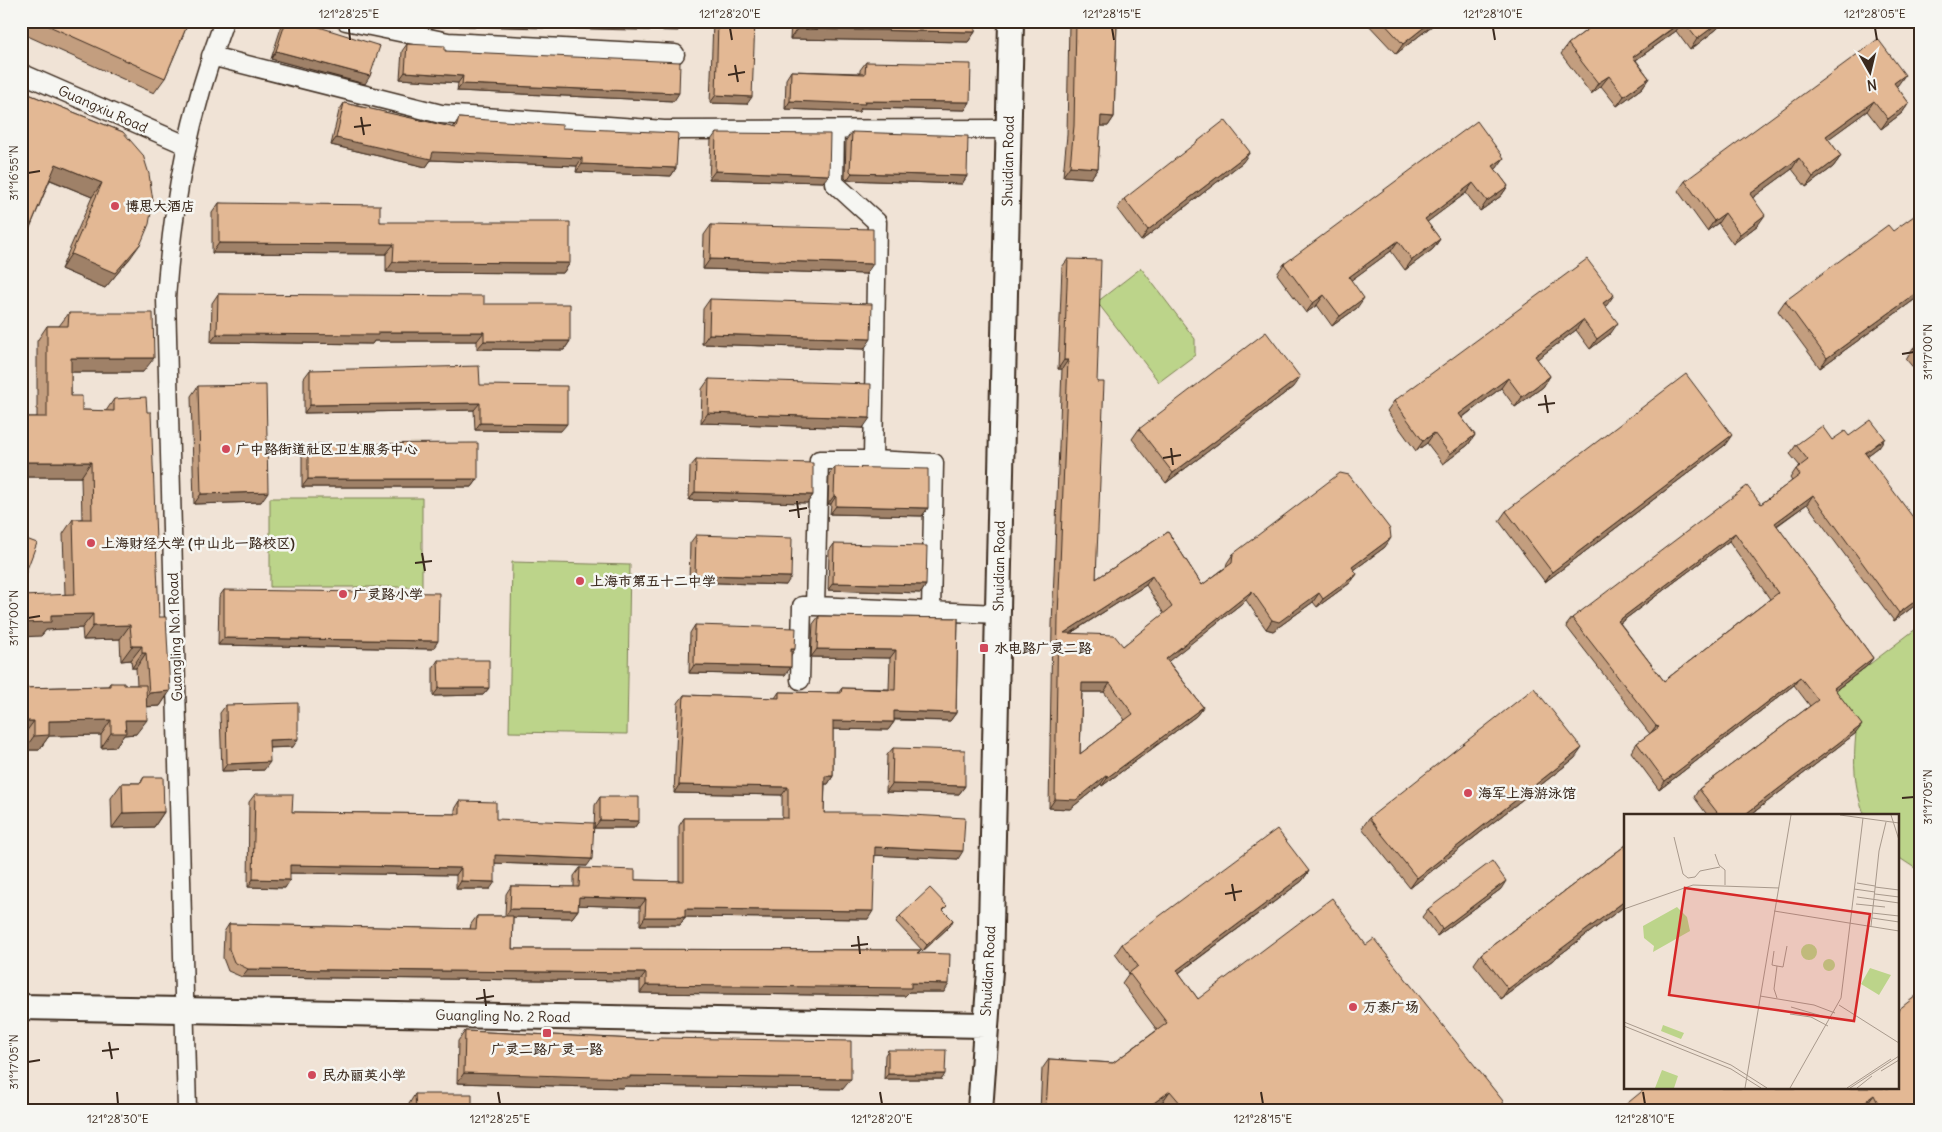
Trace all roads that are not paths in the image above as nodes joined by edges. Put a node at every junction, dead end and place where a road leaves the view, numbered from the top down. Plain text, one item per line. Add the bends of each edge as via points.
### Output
1 (224, 21) edge
2 (346, 21) edge
3 (1011, 21) edge
4 (675, 54) dead end
5 (211, 56) junction
6 (21, 73) edge
7 (1009, 129) junction
8 (835, 130) junction
9 (186, 145) junction
10 (873, 460) junction
11 (815, 606) junction
12 (931, 611) junction
13 (998, 614) junction
14 (800, 680) dead end
15 (21, 1007) edge
16 (185, 1011) junction
17 (985, 1024) junction
18 (187, 1111) edge
19 (980, 1111) edge

1 - 5 street, Guangling No.1 Road
2 - 4 street via 448,42
3 - 7 main road, Shuidian Road
5 - 8 street via 441,114 664,130
5 - 9 street, Guangling No.1 Road
6 - 9 street, Guangxiu Road
7 - 8 street
7 - 13 main road, Shuidian Road
8 - 10 street via 834,182 877,222
9 - 16 street, Guangling No.1 Road via 173,220 166,303
10 - 11 street via 819,460
10 - 12 street via 934,463
11 - 12 street
11 - 14 street via 802,606
12 - 13 street
13 - 17 main road, Shuidian Road via 990,971
15 - 16 main road, Guangling No. 2 Road
16 - 17 main road, Guangling No. 2 Road
16 - 18 street, Guangling No.1 Road
17 - 19 main road, Shuidian Road

